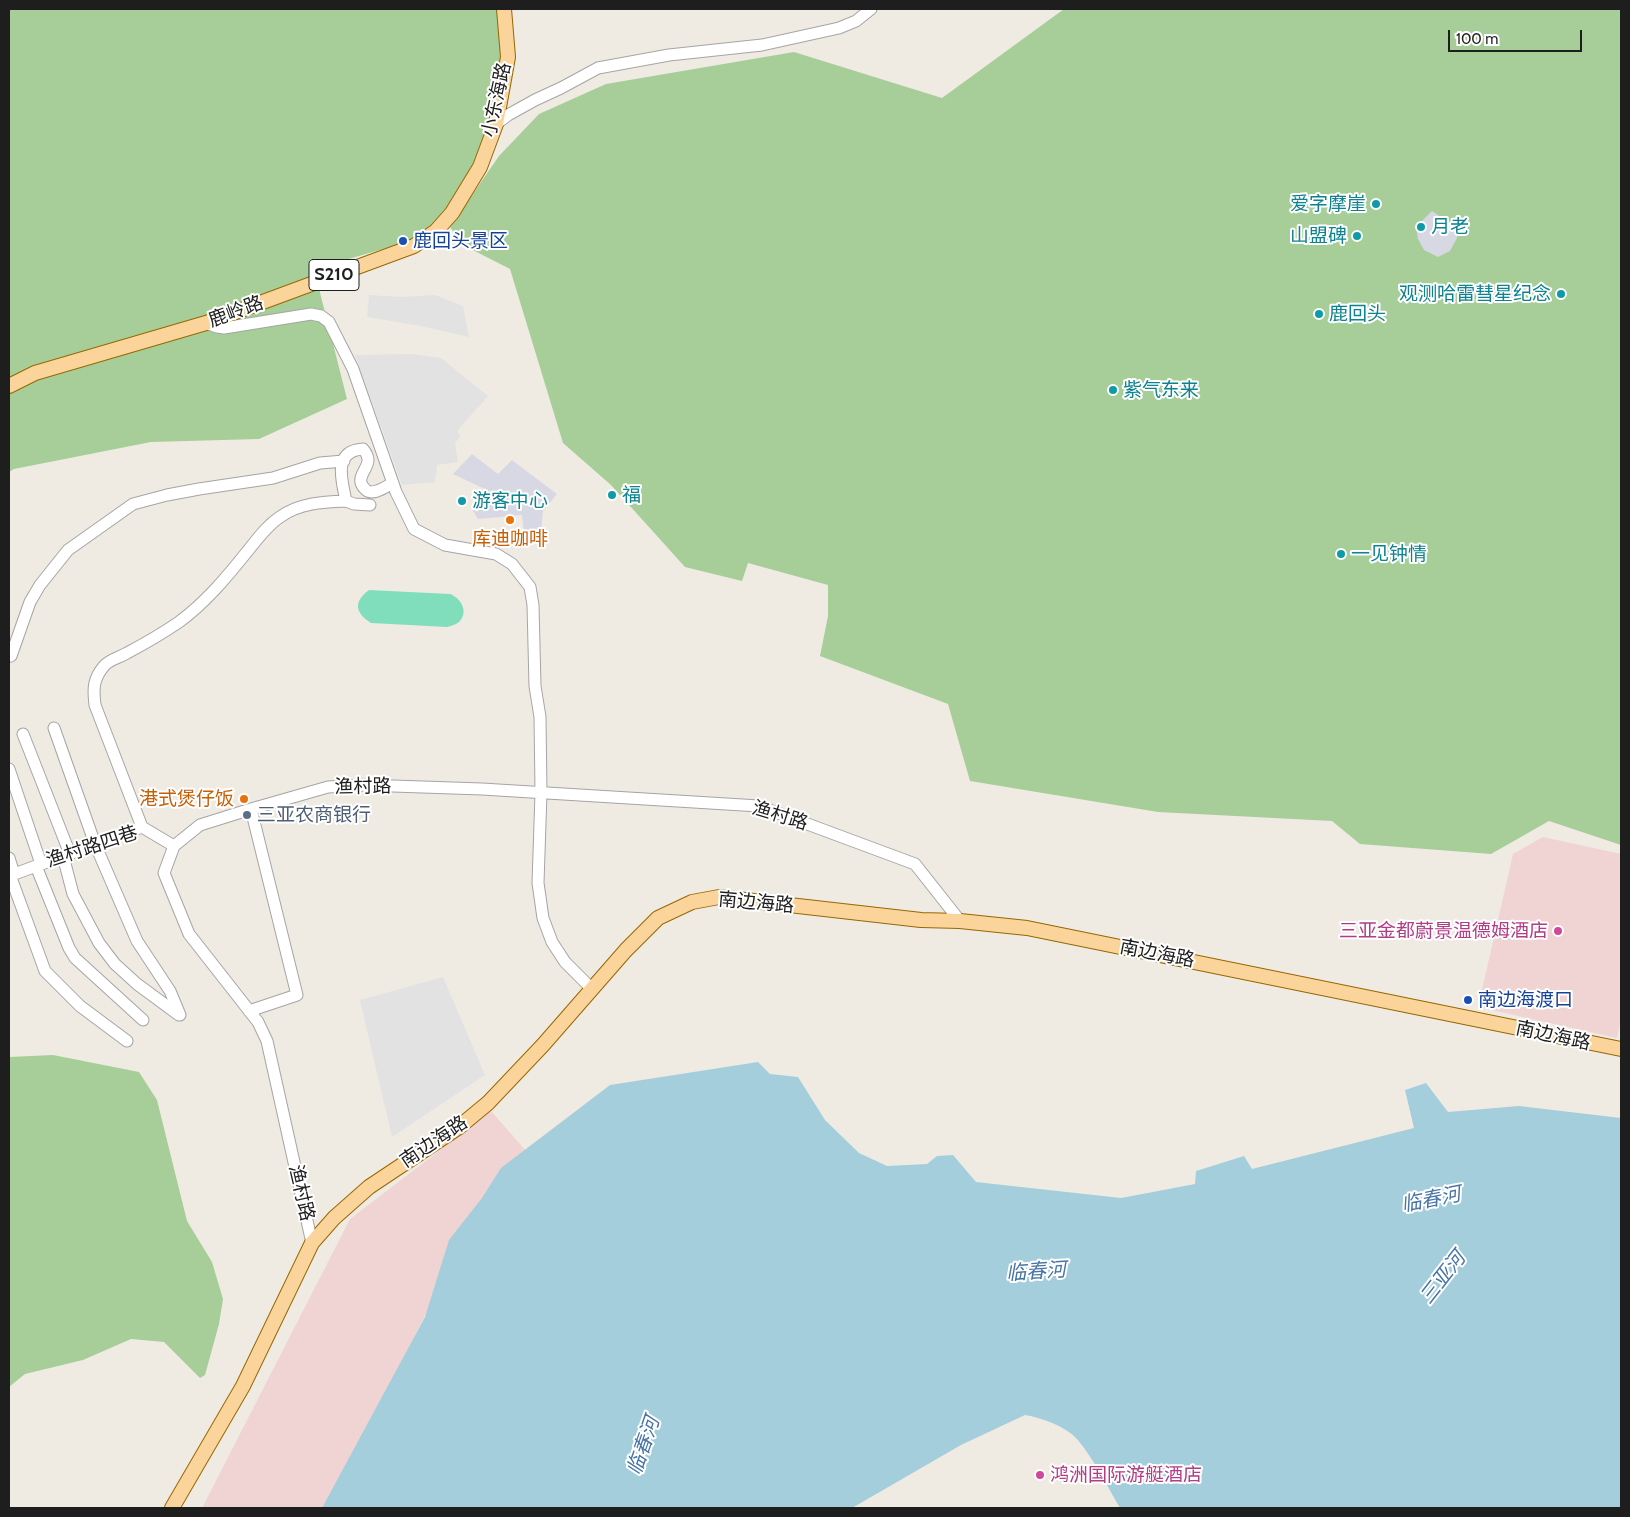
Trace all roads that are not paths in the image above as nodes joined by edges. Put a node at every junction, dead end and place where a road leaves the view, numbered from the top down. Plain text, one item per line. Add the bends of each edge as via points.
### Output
1 (504, 9) edge
2 (871, 9) edge
3 (496, 124) junction
4 (452, 213) joint
5 (206, 323) junction
6 (9, 386) edge
7 (344, 461) junction
8 (393, 483) junction
9 (346, 501) junction
10 (370, 505) dead end
11 (11, 656) dead end
12 (54, 728) dead end
13 (23, 734) dead end
14 (9, 769) edge
15 (541, 793) junction
16 (251, 809) junction
17 (142, 827) junction
18 (95, 844) junction
19 (174, 846) junction
20 (66, 855) junction
21 (9, 858) edge
22 (38, 865) junction
23 (11, 875) edge
24 (960, 921) junction
25 (592, 989) junction
26 (249, 1011) junction
27 (143, 1020) dead end
28 (127, 1041) dead end
29 (1621, 1049) edge
30 (312, 1243) junction
31 (172, 1508) edge

1 - 3 main road, 小东海路 via 508,57
2 - 3 street via 856,21 839,28 762,45 669,55 598,68 514,111
3 - 4 main road, 小东海路 via 480,167
4 - 5 main road, 鹿岭路 / S210 via 436,231 414,246
5 - 6 main road, 鹿岭路 / S210 via 35,373
5 - 8 street via 224,328 311,314 329,322 353,369
7 - 8 street via 353,450 363,449 368,463 361,479 366,491 382,489
7 - 9 street via 340,473
7 - 11 street via 320,463 273,478 175,493 133,504 68,550 30,602
8 - 15 street via 414,529 445,545 496,554 512,564 530,587 535,686 540,717
9 - 10 street
9 - 17 street via 312,503 280,517 206,599 179,622 127,654 112,659 94,680 95,705
12 - 18 street
13 - 20 street
14 - 22 street
15 - 16 street, 渔村路 via 363,785 328,787
15 - 24 street, 渔村路 via 759,806 915,864
15 - 25 street via 538,883 543,918 552,942 565,962
16 - 19 street, 渔村路 via 200,825
16 - 26 street via 297,995
17 - 18 street, 渔村路四巷
17 - 19 street, 渔村路四巷
18 - 20 street, 渔村路四巷
18 - 20 street via 137,941 170,991 180,1015 114,964 99,943 73,894
19 - 26 street, 渔村路 via 164,873 189,934
20 - 22 street, 渔村路四巷
21 - 23 street
22 - 23 street, 渔村路四巷
22 - 27 street via 75,958
23 - 28 street via 45,971 80,1006
24 - 25 main road, 南边海路 via 921,920 719,897 692,902 658,918
24 - 29 main road, 南边海路 via 1027,928
25 - 30 main road, 南边海路 via 488,1103 369,1186
26 - 30 street, 渔村路 via 267,1041
30 - 31 main road, 南边海路 via 242,1386

